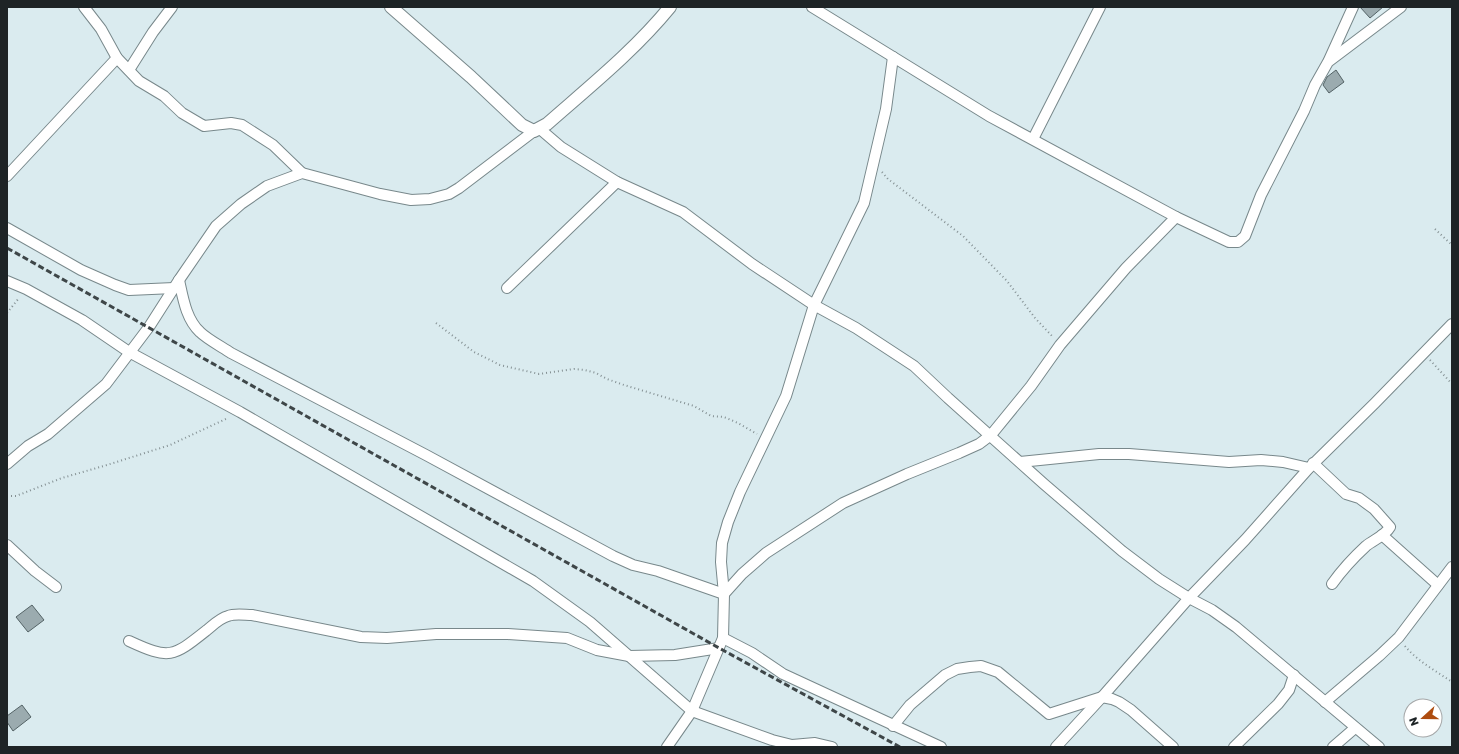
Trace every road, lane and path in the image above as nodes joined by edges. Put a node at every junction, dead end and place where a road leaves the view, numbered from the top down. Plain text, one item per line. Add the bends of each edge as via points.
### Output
1 (84, 7) edge
2 (172, 7) edge
3 (670, 7) edge
4 (812, 7) edge
5 (1100, 7) edge
6 (1353, 7) edge
7 (1400, 7) edge
8 (396, 8) edge
9 (892, 57) junction
10 (117, 58) junction
11 (1328, 62) junction
12 (129, 70) junction
13 (537, 130) junction
14 (1033, 139) junction
15 (874, 162) junction
16 (302, 173) junction
17 (7, 176) edge
18 (617, 182) junction
19 (1176, 217) junction
20 (7, 228) edge
21 (1435, 229) dead end
22 (1452, 245) edge
23 (7, 282) edge
24 (176, 284) junction
25 (508, 288) dead end
26 (26, 289) junction
27 (814, 305) junction
28 (7, 313) edge
29 (436, 323) dead end
30 (1452, 324) edge
31 (1060, 345) junction
32 (129, 352) junction
33 (1424, 353) junction
34 (1452, 384) edge
35 (240, 412) junction
36 (991, 435) junction
37 (765, 438) junction
38 (1020, 462) junction
39 (7, 464) edge
40 (1311, 466) junction
41 (7, 496) edge
42 (1382, 535) junction
43 (7, 545) edge
44 (1452, 567) edge
45 (1332, 584) dead end
46 (1438, 585) junction
47 (56, 587) dead end
48 (724, 594) junction
49 (1189, 598) junction
50 (1398, 637) junction
51 (129, 641) dead end
52 (721, 643) junction
53 (629, 656) junction
54 (1294, 674) junction
55 (1452, 682) edge
56 (1102, 697) junction
57 (1325, 702) junction
58 (692, 711) junction
59 (893, 726) junction
60 (1355, 728) junction
61 (667, 747) edge
62 (832, 747) edge
63 (941, 747) edge
64 (1056, 747) edge
65 (1173, 747) edge
66 (1234, 747) edge
67 (1333, 747) edge
68 (1379, 747) edge

1 - 10 street via 101,29
2 - 12 street
3 - 13 street via 654,27 614,64
4 - 9 street
5 - 14 street
6 - 11 street
7 - 11 street
8 - 13 street via 522,125
9 - 14 street via 989,116
9 - 15 street via 886,109
10 - 12 street
10 - 17 street
11 - 19 street via 1261,195 1245,236 1238,242 1229,242
12 - 16 street via 139,81 164,96 196,123 204,126 231,123 242,125 273,145
13 - 16 street via 459,188 449,194 430,199 411,200 380,194
13 - 18 street
14 - 19 street
15 - 27 street via 864,203
15 - 31 path via 888,179 963,236 1007,281 1035,318
16 - 24 street via 268,186 241,204 216,226
18 - 25 street
18 - 27 street via 683,212 752,264
19 - 31 street via 1126,268
20 - 24 street via 81,270 129,290
21 - 22 path
23 - 26 street
24 - 32 street via 149,327
24 - 48 street via 193,324 201,333 231,353 613,556 633,565
26 - 28 path
26 - 32 street via 82,320
27 - 36 street via 856,328 914,366
27 - 37 street via 786,396
29 - 37 path via 474,352 500,365 539,374 574,369 596,373 624,385 694,406 711,416 724,417
30 - 33 street
31 - 36 street
32 - 35 street
32 - 39 street via 106,384 91,399
33 - 34 path
33 - 40 street
35 - 41 path via 170,445 62,478 16,496
35 - 53 street via 533,581 590,622
36 - 38 street
36 - 48 street via 960,453 843,503 766,553
37 - 48 street via 740,492 722,543
38 - 40 street via 1099,454 1130,454 1229,462 1261,460
38 - 49 street via 1122,551
40 - 42 street via 1346,494 1360,498 1374,509 1390,527
40 - 49 street
42 - 45 street via 1357,554
42 - 46 street
43 - 47 street
44 - 46 street
46 - 50 street
48 - 52 street
49 - 54 street via 1236,627
49 - 56 street
50 - 55 path via 1409,651
50 - 57 street
51 - 53 street via 152,651 174,653 183,649 222,618 235,614 252,615 361,637 508,634 567,638 596,650
52 - 53 street via 675,655
52 - 58 street
52 - 59 street via 752,653 783,674
53 - 58 street
54 - 57 street
54 - 66 street via 1289,690 1278,704
56 - 59 street via 1049,714 998,672 980,666 970,667 957,669 945,675 910,705
56 - 64 street
56 - 65 street via 1119,702
57 - 60 street
58 - 61 street
58 - 62 street via 772,740 792,745 815,743
59 - 63 street
60 - 67 street
60 - 68 street

